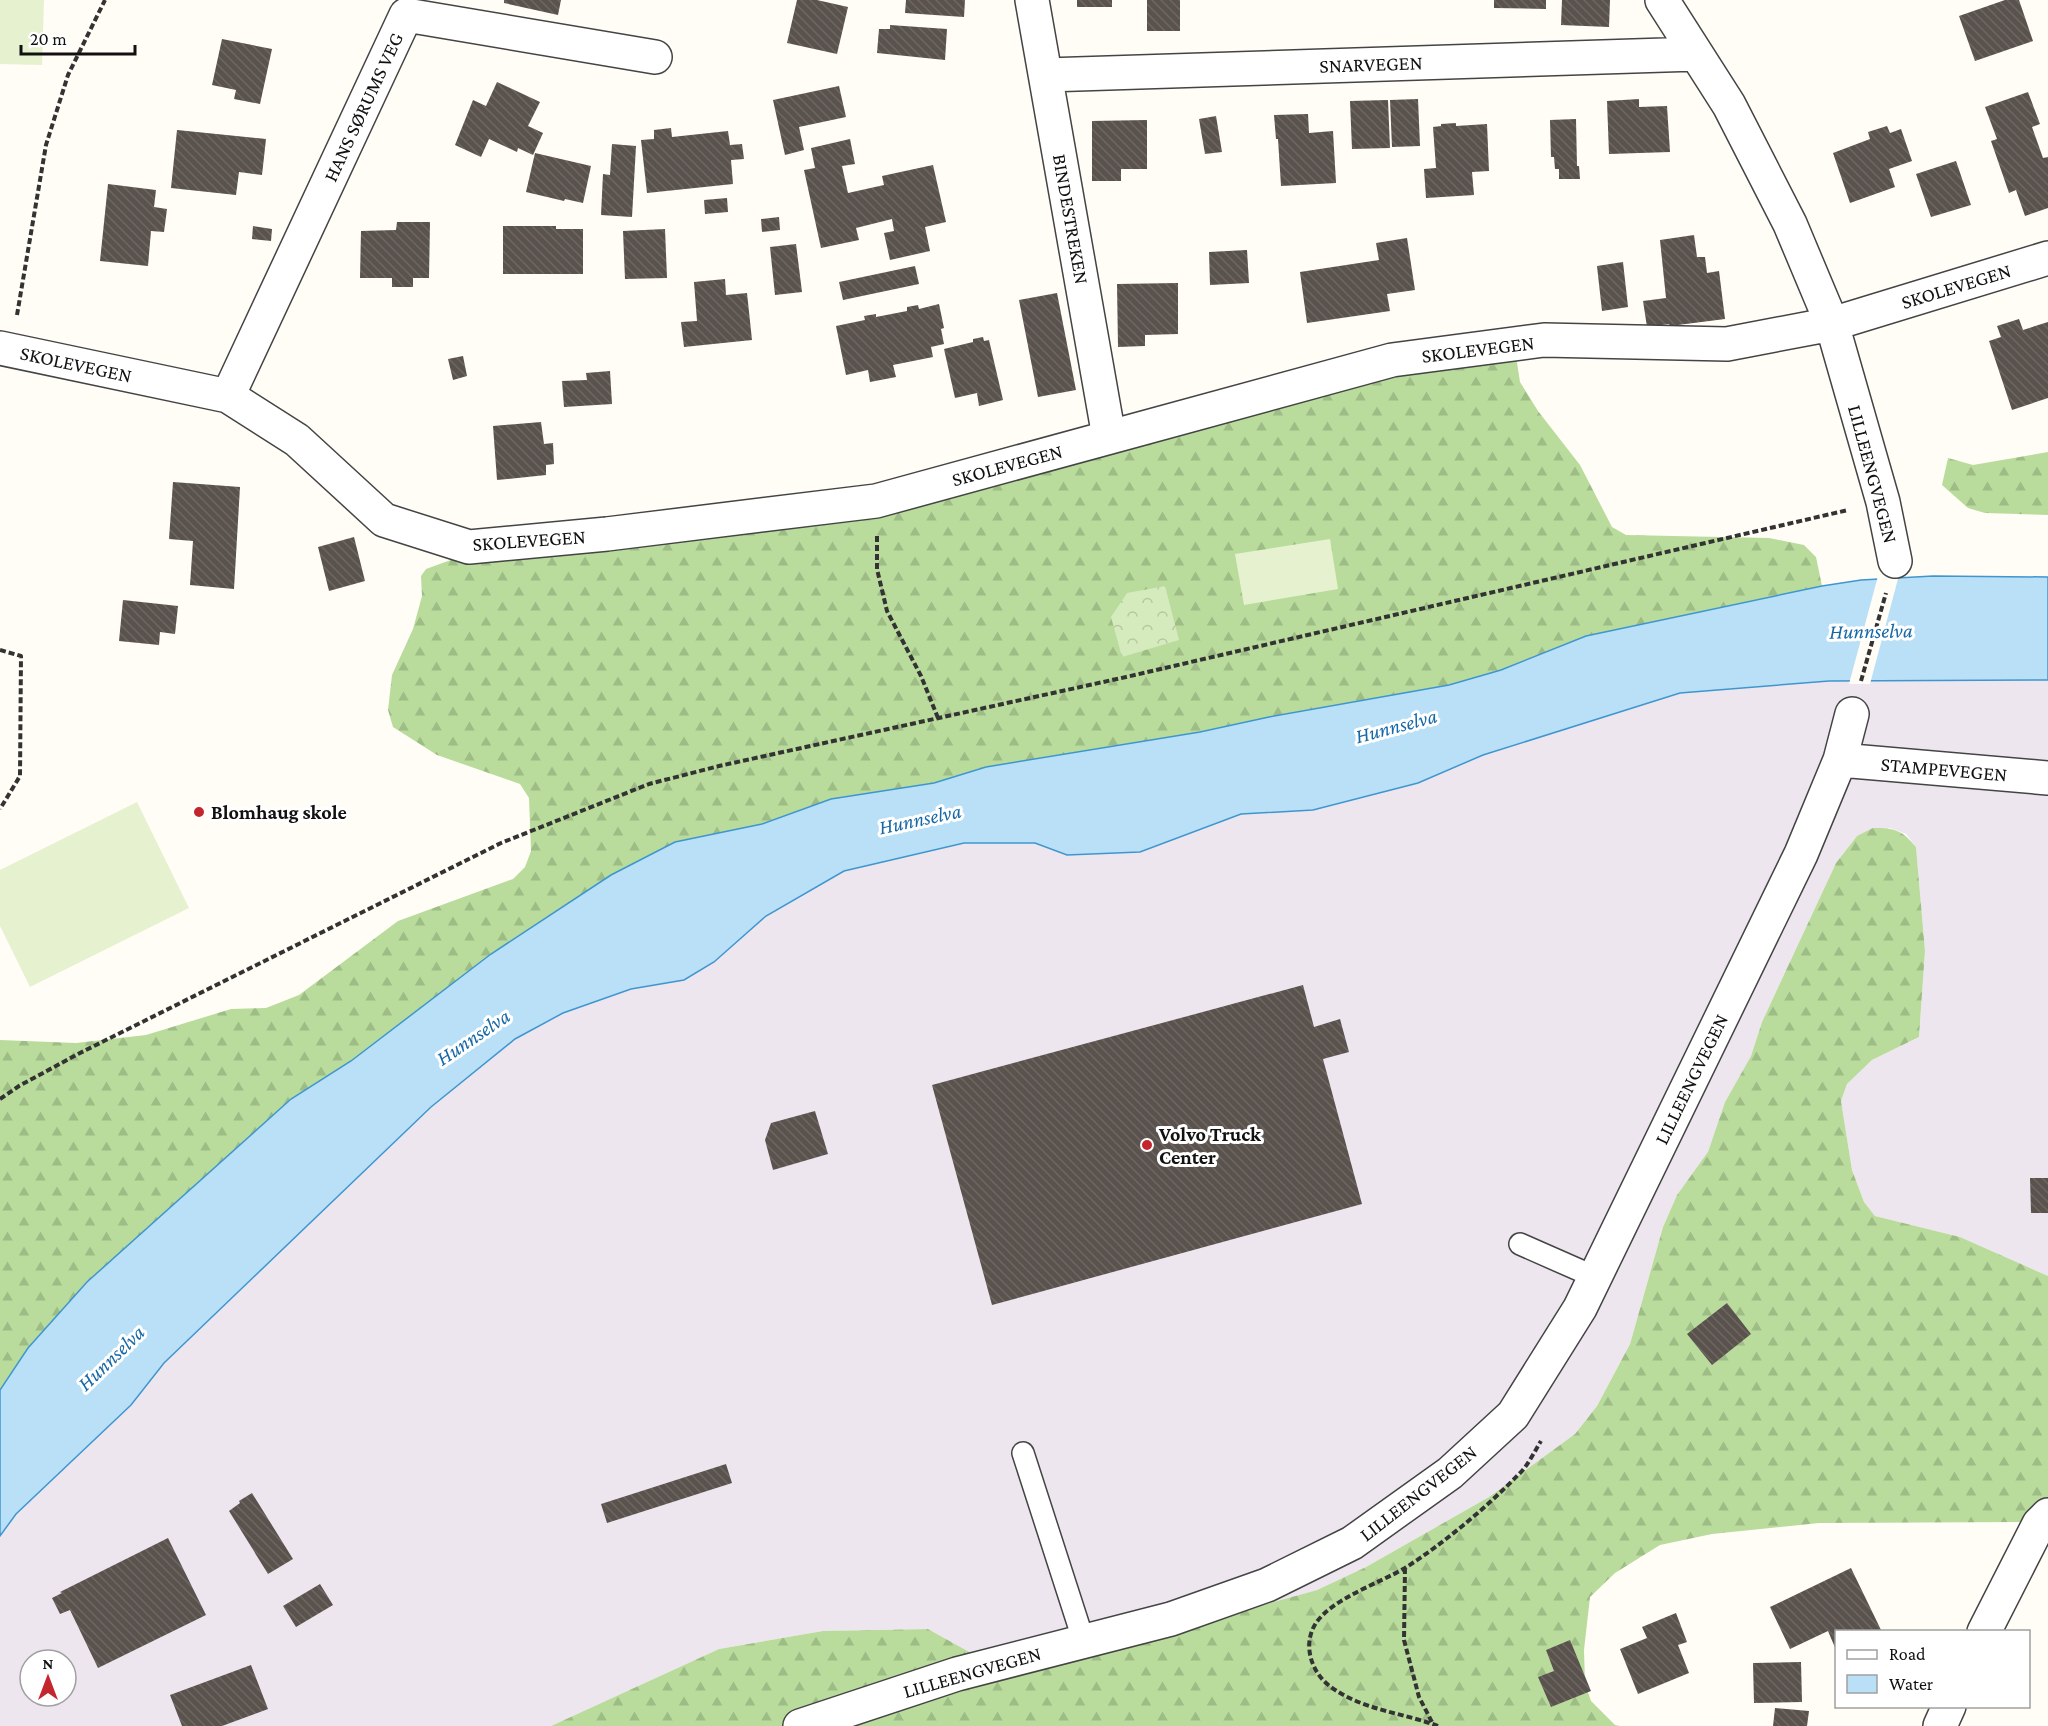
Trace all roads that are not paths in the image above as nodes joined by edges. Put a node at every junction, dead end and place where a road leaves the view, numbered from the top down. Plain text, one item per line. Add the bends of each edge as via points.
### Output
1 (1032, 0) edge
2 (1662, 0) edge
3 (1696, 54) junction
4 (655, 57) dead end
5 (1046, 75) junction
6 (2048, 258) edge
7 (1832, 324) junction
8 (0, 348) edge
9 (228, 396) junction
10 (1109, 437) junction
11 (1894, 561) road end
12 (1852, 714) road end
13 (1840, 760) junction
14 (2048, 778) edge
15 (1520, 1244) dead end
16 (1595, 1277) junction
17 (1023, 1453) dead end
18 (2048, 1515) edge
19 (1985, 1630) edge
20 (1084, 1642) junction
21 (1949, 1708) edge
22 (800, 1726) edge
23 (1940, 1726) edge

1 - 5 street, BINDESTREKEN
2 - 3 street, LILLEENGVEGEN
3 - 5 street, SNARVEGEN
3 - 7 street, LILLEENGVEGEN via 1729,105 1790,224
4 - 9 street, HANS SØRUMS VEG via 406,15
5 - 10 street, BINDESTREKEN
6 - 7 street, SKOLEVEGEN
7 - 10 street, SKOLEVEGEN via 1727,344 1544,340 1392,360
7 - 11 street, LILLEENGVEGEN via 1883,502
8 - 9 street, SKOLEVEGEN
9 - 10 street, SKOLEVEGEN via 297,440 384,520 469,547 876,501
12 - 13 street, LILLEENGVEGEN
13 - 14 street, STAMPEVEGEN
13 - 16 street, LILLEENGVEGEN via 1801,854
15 - 16 lane
16 - 20 street, LILLEENGVEGEN via 1513,1415 1450,1473 1379,1524 1352,1543 1267,1585 1171,1619
17 - 20 lane
18 - 19 street via 2039,1524
20 - 22 street, LILLEENGVEGEN via 957,1674
21 - 23 street

